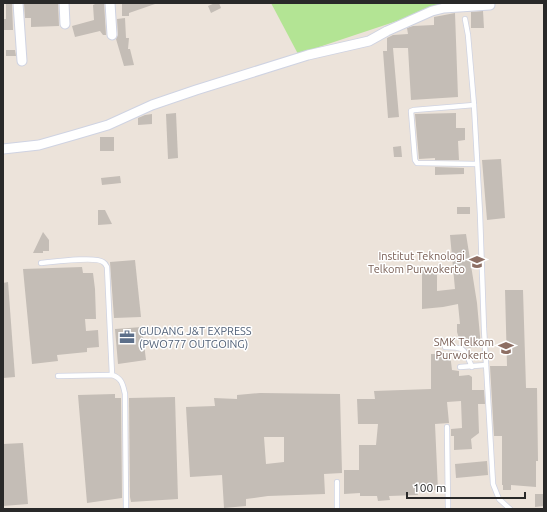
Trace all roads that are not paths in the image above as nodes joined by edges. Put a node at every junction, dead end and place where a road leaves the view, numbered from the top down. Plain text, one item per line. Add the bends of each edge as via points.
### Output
1 (18, 3) edge
2 (64, 3) edge
3 (110, 3) edge
4 (490, 5) dead end
5 (464, 19) dead end
6 (65, 24) dead end
7 (112, 35) dead end
8 (22, 61) dead end
9 (474, 105) junction
10 (3, 149) edge
11 (477, 164) junction
12 (41, 263) dead end
13 (445, 346) dead end
14 (486, 365) junction
15 (460, 367) dead end
16 (472, 367) junction
17 (112, 375) junction
18 (58, 376) dead end
19 (447, 427) dead end
20 (336, 482) dead end
21 (126, 509) edge
22 (337, 509) edge
23 (448, 509) edge
24 (510, 509) edge

1 - 8 street
2 - 6 street
3 - 7 street
4 - 10 street via 432,11 369,41 308,55 196,90 152,105 108,125 39,146
5 - 9 lane via 468,35
9 - 11 lane
9 - 11 lane via 411,111 415,160 418,163
11 - 14 lane
12 - 17 lane via 87,259 103,261 107,267
13 - 16 lane via 462,348
14 - 16 lane
14 - 24 lane via 493,484 500,499
15 - 16 lane
17 - 18 lane
17 - 21 lane via 121,380 125,394
19 - 23 lane
20 - 22 lane

